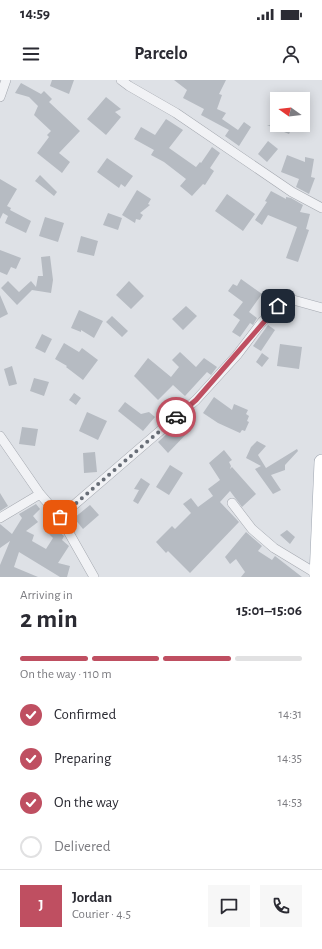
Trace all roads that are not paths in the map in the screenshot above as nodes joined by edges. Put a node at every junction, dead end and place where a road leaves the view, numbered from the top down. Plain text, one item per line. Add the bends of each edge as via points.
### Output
1 (6, 80) edge
2 (121, 80) edge
3 (0, 97) edge
4 (322, 208) edge
5 (322, 308) edge
6 (0, 436) edge
7 (322, 462) edge
8 (40, 494) junction
9 (232, 503) dead end
10 (60, 517) junction
11 (0, 518) edge
12 (317, 576) edge
13 (94, 577) edge

1 - 3 street
2 - 4 street via 176,113 292,192
5 - 10 street via 286,298 262,322 237,355 196,400
6 - 8 street
7 - 12 main road
8 - 10 street
8 - 11 street
9 - 12 street via 252,529 274,548
10 - 13 street

